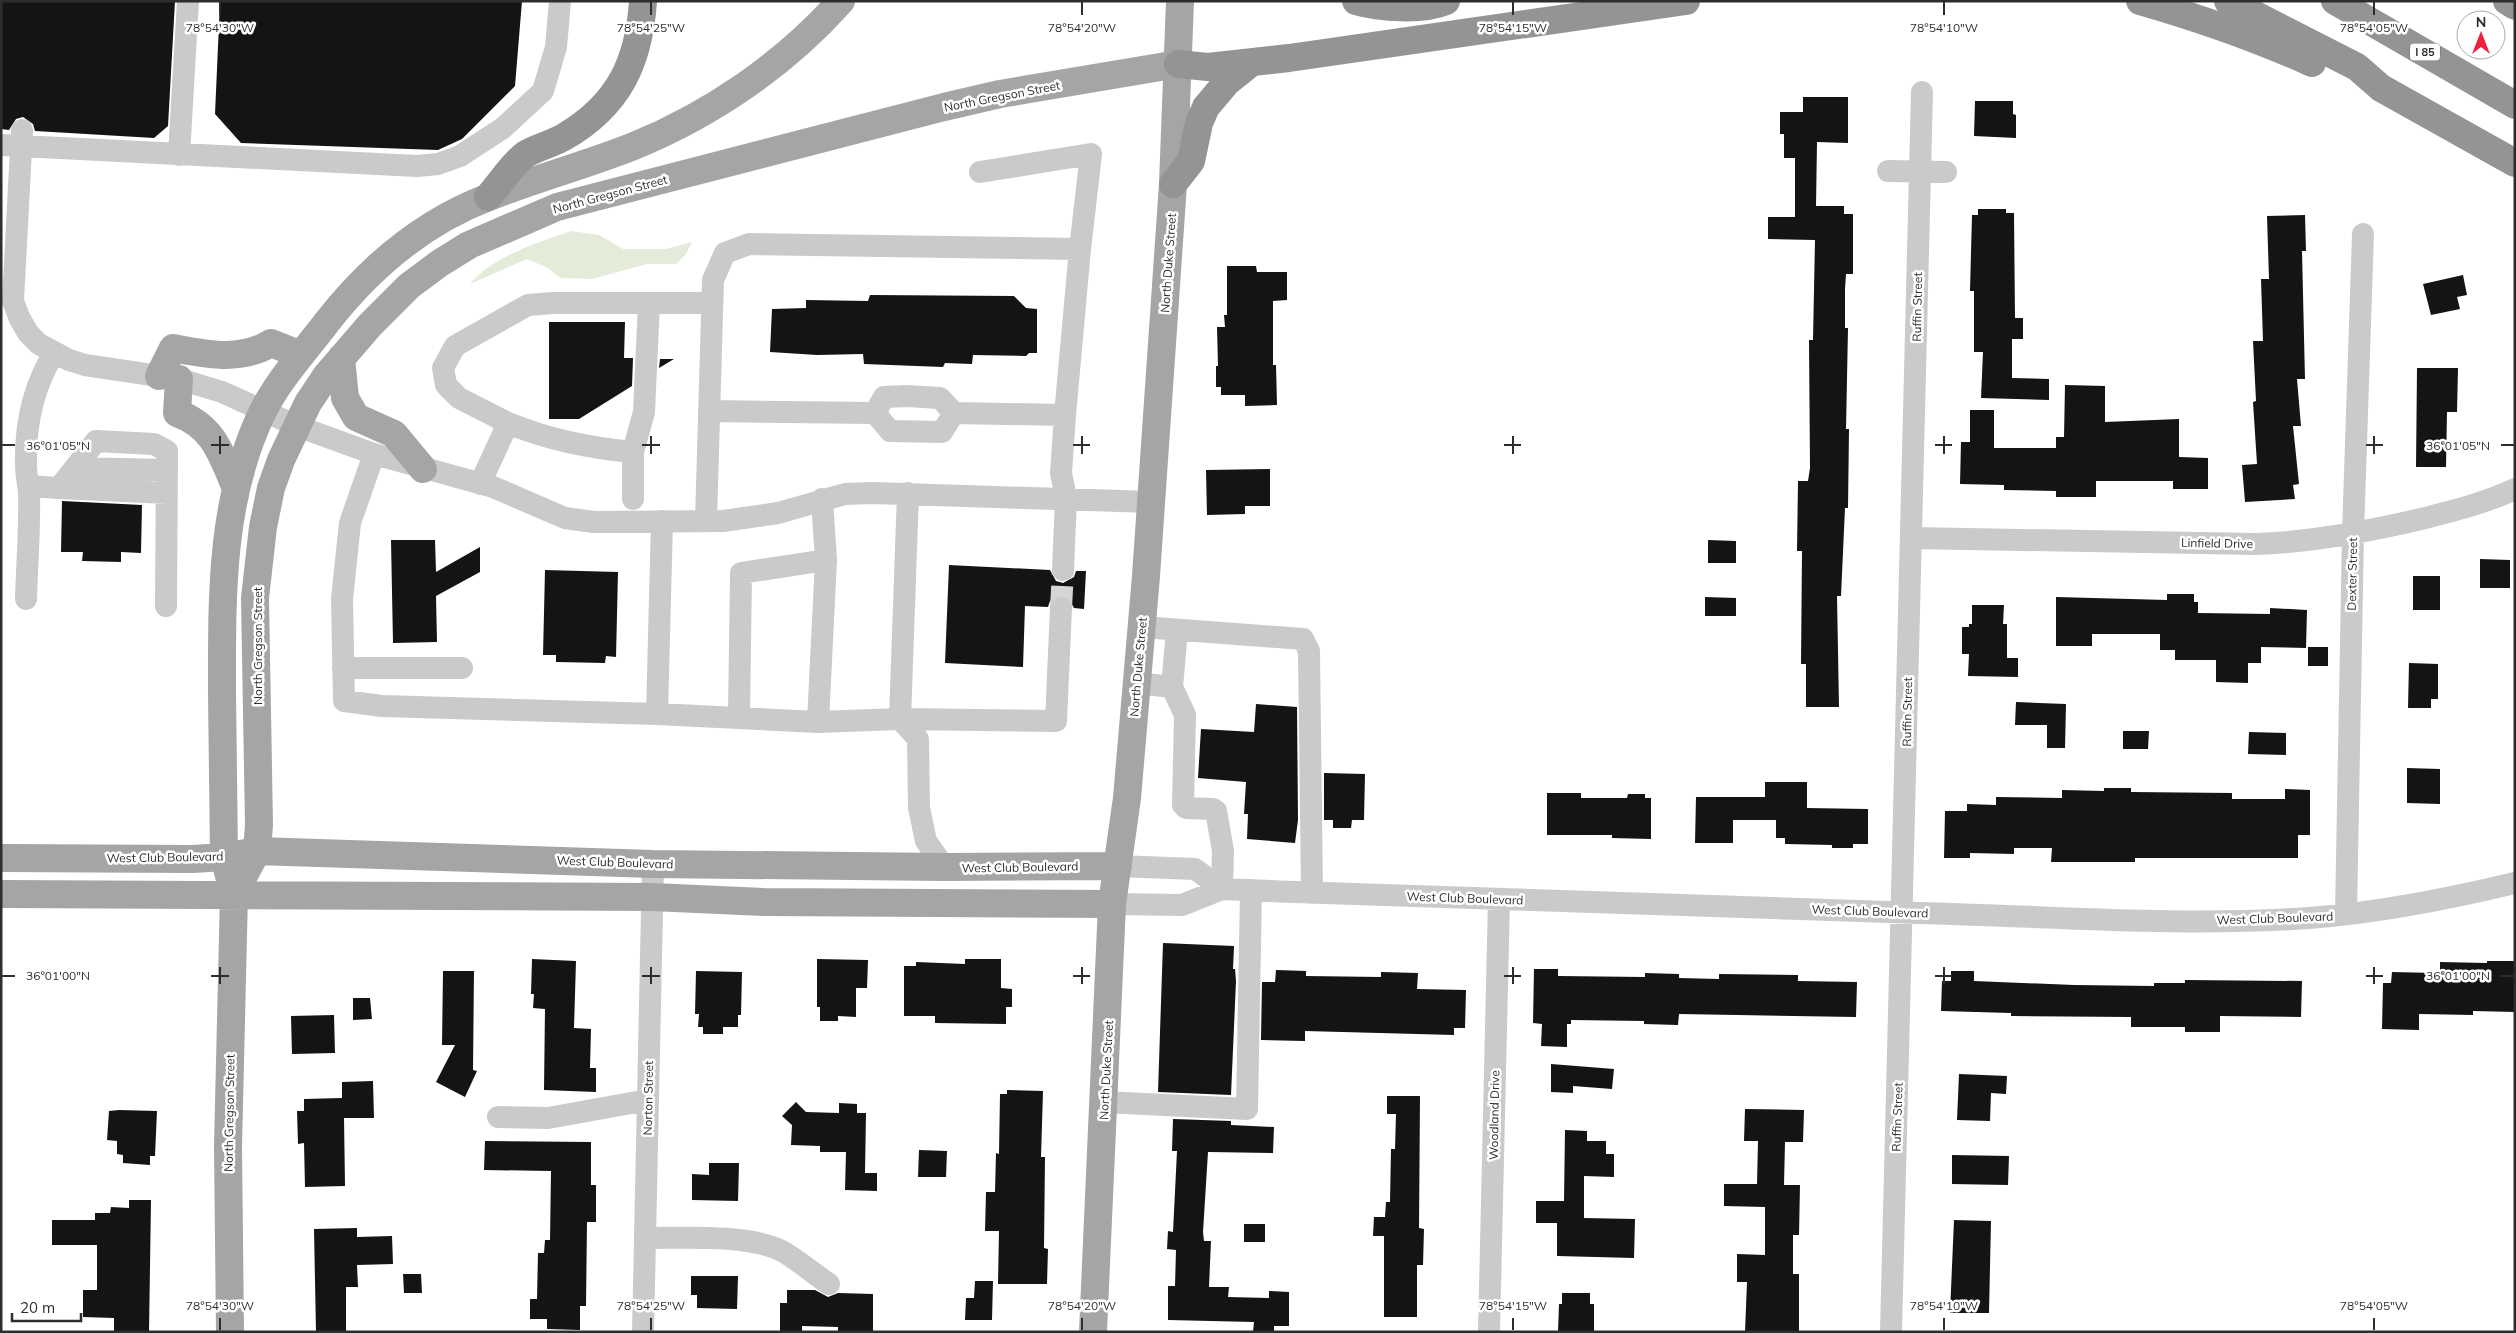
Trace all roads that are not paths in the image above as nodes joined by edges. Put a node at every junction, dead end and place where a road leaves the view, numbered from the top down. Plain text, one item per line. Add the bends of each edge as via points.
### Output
1 (188, 1) edge
2 (560, 1) edge
3 (643, 1) edge
4 (841, 1) edge
5 (1180, 1) edge
6 (1356, 1) edge
7 (1446, 1) edge
8 (1686, 1) edge
9 (2140, 1) edge
10 (2228, 1) edge
11 (2335, 1) edge
12 (2507, 1) edge
13 (2515, 6) edge
14 (1252, 62) junction
15 (1178, 64) junction
16 (2381, 88) junction
17 (1922, 92) dead end
18 (2515, 105) edge
19 (15, 140) edge
20 (179, 155) junction
21 (2515, 163) edge
22 (1888, 171) dead end
23 (980, 172) dead end
24 (1920, 172) junction
25 (1946, 172) dead end
26 (1173, 184) junction
27 (488, 197) junction
28 (2363, 234) dead end
29 (1080, 249) junction
30 (649, 303) junction
31 (712, 303) junction
32 (54, 353) junction
33 (301, 355) junction
34 (341, 358) junction
35 (169, 378) junction
36 (263, 411) junction
37 (709, 411) junction
38 (875, 413) junction
39 (954, 413) junction
40 (1065, 415) junction
41 (508, 423) junction
42 (297, 426) junction
43 (633, 452) junction
44 (374, 454) junction
45 (423, 469) junction
46 (71, 473) junction
47 (167, 476) junction
48 (480, 484) junction
49 (28, 486) junction
50 (235, 486) junction
51 (2515, 489) edge
52 (908, 493) junction
53 (1066, 498) junction
54 (633, 499) dead end
55 (822, 499) junction
56 (1151, 502) junction
57 (662, 521) junction
58 (706, 521) junction
59 (2353, 533) junction
60 (1911, 538) junction
61 (826, 560) junction
62 (1063, 570) tunnel mouth
63 (26, 599) dead end
64 (166, 606) dead end
65 (1061, 608) tunnel mouth
66 (1142, 627) junction
67 (1177, 630) junction
68 (343, 668) junction
69 (462, 668) dead end
70 (1137, 683) junction
71 (1172, 687) junction
72 (656, 714) junction
73 (739, 716) junction
74 (900, 719) junction
75 (818, 722) junction
76 (257, 851) junction
77 (1, 858) edge
78 (224, 858) junction
79 (653, 864) junction
80 (1118, 866) junction
81 (944, 867) junction
82 (2515, 883) edge
83 (1222, 889) junction
84 (1251, 890) junction
85 (1312, 893) junction
86 (1, 894) edge
87 (234, 894) junction
88 (652, 897) junction
89 (1500, 899) junction
90 (1112, 904) junction
91 (1902, 912) junction
92 (2346, 914) junction
93 (648, 1100) junction
94 (1104, 1102) junction
95 (498, 1117) dead end
96 (646, 1238) junction
97 (829, 1284) dead end
98 (230, 1332) edge
99 (642, 1332) edge
100 (1093, 1332) edge
101 (1488, 1332) edge
102 (1891, 1332) edge

1 - 20 street
2 - 20 street via 556,47 543,92 503,128 460,156 438,164 417,166
3 - 27 highway via 641,33 632,63 621,84 607,101 565,136 525,155
4 - 27 main road, North Gregson Street via 767,69 730,96 685,122 635,145
5 - 15 main road, North Duke Street
6 - 7 highway via 1405,7
8 - 14 highway
9 - 16 highway via 2280,49 2349,80
10 - 16 highway via 2357,67
11 - 18 highway, I 85
12 - 13 highway
14 - 15 highway via 1208,67
14 - 26 highway via 1227,82 1206,107 1191,161
15 - 26 main road, North Duke Street
15 - 34 main road, North Gregson Street via 1000,94 557,207 470,245 440,263 409,286
16 - 21 highway
17 - 24 street, Ruffin Street
19 - 20 street
19 - 32 street via 13,301 28,333
22 - 24 street
23 - 29 street via 1091,154
24 - 25 street
24 - 60 street, Ruffin Street
26 - 56 main road, North Duke Street
27 - 33 main road, North Gregson Street via 451,212 416,234 348,295
28 - 59 street, Dexter Street
29 - 31 street via 749,244 725,253 713,280
29 - 40 street
30 - 31 street
30 - 41 street via 528,305 455,346 443,368 446,385 459,398
30 - 43 street via 644,412
31 - 37 street
32 - 35 street via 85,365
32 - 49 street via 34,392 26,441
33 - 35 main road via 271,343 248,353 228,355 173,348
33 - 36 main road, North Gregson Street
34 - 42 main road, North Gregson Street via 326,376
34 - 45 main road via 345,398 356,417 394,434
35 - 36 street via 222,392
35 - 50 main road via 177,413 192,418 213,439
36 - 42 street
36 - 50 main road, North Gregson Street
37 - 38 street
37 - 58 street
38 - 39 street via 884,397 907,396 940,398
38 - 39 street via 890,431 942,432
39 - 40 street
40 - 53 street via 1061,473
41 - 43 street via 562,442
41 - 48 street
42 - 44 street
42 - 76 main road, North Gregson Street via 271,488 255,598
43 - 54 street
44 - 45 street
44 - 68 street via 350,523 342,599
45 - 48 street
46 - 47 street
46 - 47 street via 96,441 154,444 167,451
46 - 49 street
47 - 64 street
48 - 57 street via 565,518 594,522
49 - 63 street
50 - 78 main road, North Gregson Street via 228,523 222,596
51 - 59 street, Linfield Drive via 2451,512
52 - 53 street
52 - 55 street via 846,494
52 - 74 street
53 - 56 street
53 - 62 street
55 - 58 street via 778,513
55 - 61 street
56 - 66 main road, North Duke Street
57 - 58 street
57 - 72 street
59 - 60 street, Linfield Drive via 2298,542 2256,544
59 - 92 street, Dexter Street
60 - 91 street, Ruffin Street
61 - 73 street via 741,573
61 - 75 street
65 - 74 street via 1056,721
66 - 67 street
66 - 70 main road, North Duke Street
67 - 71 street
67 - 85 street via 1303,639 1309,651
68 - 69 street
68 - 72 street via 344,701 382,706
70 - 71 street
70 - 80 main road, North Duke Street
71 - 83 street via 1185,715 1183,805 1216,811 1223,851
72 - 73 street
73 - 75 street
74 - 75 street
74 - 81 street via 918,740 919,808 926,841
76 - 78 main road, West Club Boulevard
76 - 79 main road, West Club Boulevard
76 - 87 main road, North Gregson Street
77 - 78 main road, West Club Boulevard
78 - 87 main road, North Gregson Street
79 - 81 main road, West Club Boulevard
79 - 88 street, Norton Street
80 - 81 main road, West Club Boulevard
80 - 83 street, West Club Boulevard via 1196,869
80 - 90 main road, North Duke Street
82 - 92 street, West Club Boulevard
83 - 84 street, West Club Boulevard
83 - 90 street, West Club Boulevard via 1182,905
84 - 85 street, West Club Boulevard
84 - 94 street via 1247,1109
85 - 89 street, West Club Boulevard
86 - 87 main road, West Club Boulevard
87 - 88 main road, West Club Boulevard
87 - 98 main road, North Gregson Street via 228,1146
88 - 90 main road, West Club Boulevard via 764,902
88 - 93 street, Norton Street
89 - 91 street, West Club Boulevard
89 - 101 street, Woodland Drive
90 - 94 main road, North Duke Street
91 - 92 street, West Club Boulevard via 2144,920 2260,920
91 - 102 street, Ruffin Street
93 - 95 street via 548,1118
93 - 96 street, Norton Street
94 - 100 main road, North Duke Street
96 - 97 street via 742,1241 767,1245 784,1252
96 - 99 street, Norton Street

